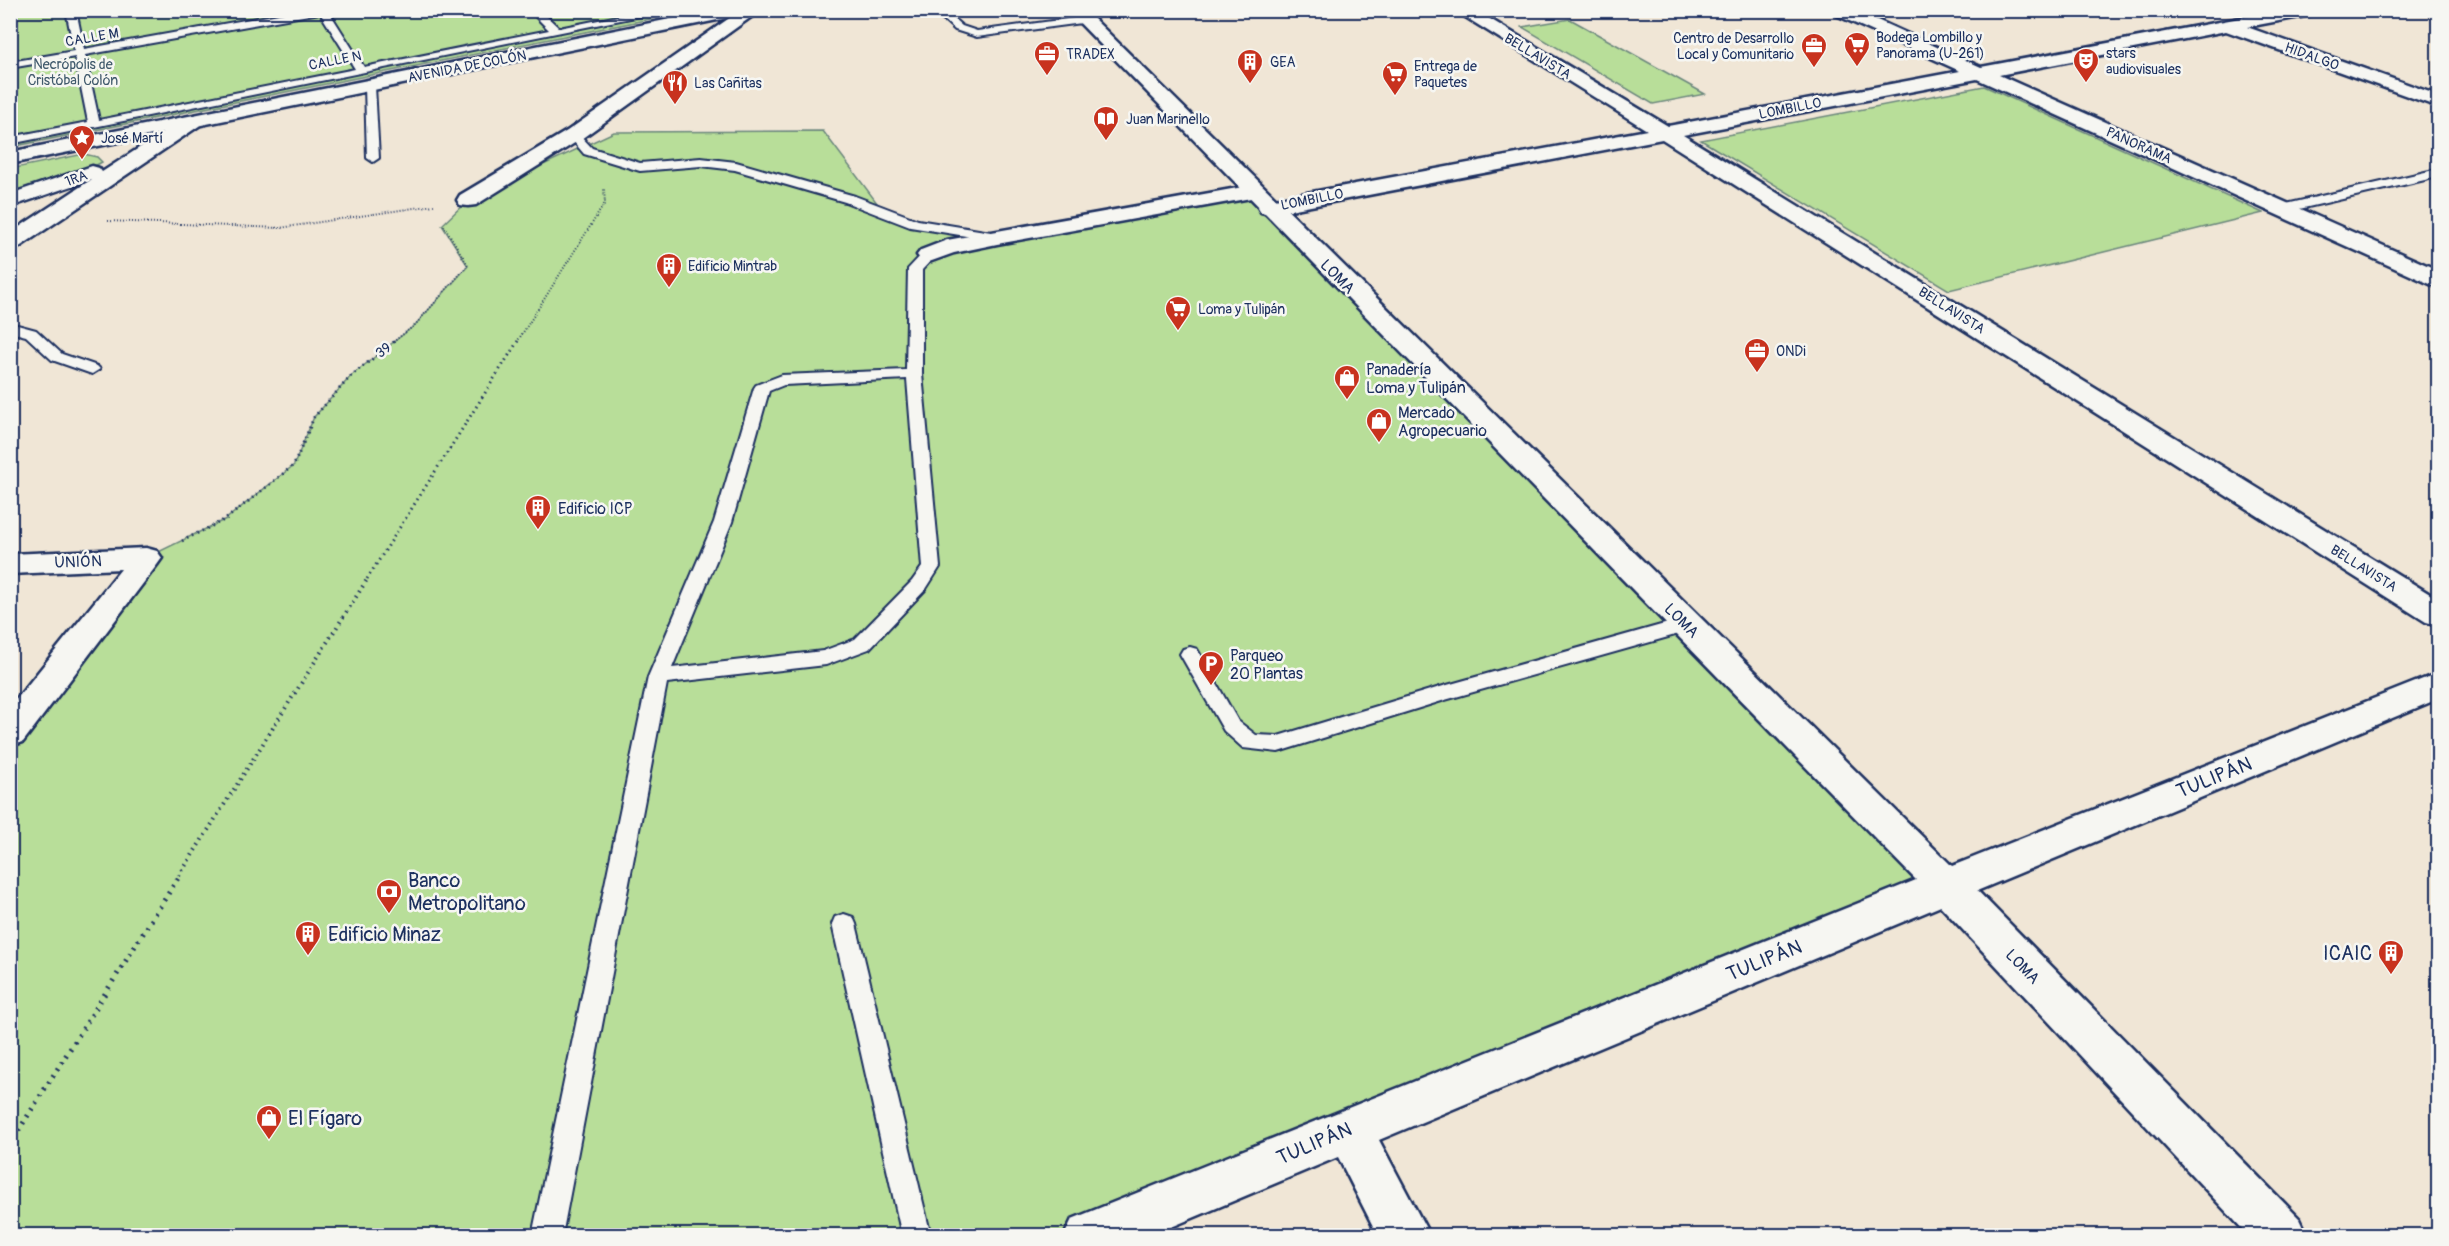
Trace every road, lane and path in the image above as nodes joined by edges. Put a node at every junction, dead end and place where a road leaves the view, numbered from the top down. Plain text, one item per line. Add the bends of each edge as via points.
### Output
1 (71, 10) edge
2 (322, 10) edge
3 (534, 10) edge
4 (665, 10) edge
5 (742, 10) edge
6 (753, 10) edge
7 (938, 10) edge
8 (1462, 10) edge
9 (1840, 10) edge
10 (2311, 10) edge
11 (2197, 14) dead end
12 (1078, 15) edge
13 (2228, 26) junction
14 (557, 32) junction
15 (80, 53) junction
16 (10, 66) edge
17 (1979, 73) junction
18 (366, 78) junction
19 (2439, 101) edge
20 (192, 122) junction
21 (94, 124) junction
22 (1665, 132) junction
23 (574, 135) junction
24 (10, 141) edge
25 (141, 154) junction
26 (602, 157) junction
27 (10, 158) edge
28 (373, 158) dead end
29 (2439, 173) edge
30 (1262, 199) junction
31 (468, 200) junction
32 (10, 201) edge
33 (2282, 209) junction
34 (43, 220) junction
35 (997, 237) junction
36 (10, 243) edge
37 (929, 255) joint
38 (2439, 279) edge
39 (10, 327) edge
40 (92, 369) dead end
41 (914, 374) junction
42 (146, 558) junction
43 (10, 564) edge
44 (2439, 614) edge
45 (1686, 625) junction
46 (1190, 654) dead end
47 (658, 677) junction
48 (2439, 685) edge
49 (10, 733) edge
50 (1947, 886) junction
51 (844, 924) dead end
52 (1348, 1129) junction
53 (10, 1144) edge
54 (547, 1236) edge
55 (917, 1236) edge
56 (1089, 1236) edge
57 (1405, 1236) edge
58 (2283, 1236) edge

1 - 15 lane
2 - 15 lane, CALLE M
2 - 18 lane
3 - 14 lane
4 - 14 lane, CALLE N
5 - 18 street, AVENIDA DE COLÓN
6 - 23 street
7 - 12 lane via 961,32 971,34
8 - 22 street, BELLAVISTA
9 - 17 street, PANORAMA
10 - 13 street, LOMBILLO
11 - 13 street, HIDALGO
12 - 30 street, LOMA
13 - 17 street, LOMBILLO
13 - 19 street, HIDALGO
14 - 18 lane, CALLE N
15 - 16 lane, CALLE M
15 - 21 lane
17 - 22 street, LOMBILLO
17 - 33 street, PANORAMA
18 - 20 street, AVENIDA DE COLÓN
18 - 21 lane, CALLE N
18 - 28 lane
20 - 25 street
20 - 27 street, AVENIDA DE COLÓN
21 - 24 lane, CALLE N
22 - 30 street, LOMBILLO
22 - 44 street, BELLAVISTA
23 - 26 lane via 588,151
23 - 31 street
25 - 32 street, 1RA
25 - 34 street
26 - 35 lane via 640,167 701,162 736,166 850,199 915,224
26 - 53 path via 605,203
29 - 33 lane
30 - 35 street, LOMBILLO
30 - 45 street, LOMA
31 - 34 path via 280,228
31 - 42 path, 39 via 442,225 468,265 415,325 352,375 314,417 294,465 226,519
33 - 38 street, PANORAMA
34 - 36 street
35 - 37 street, LOMBILLO via 947,247
37 - 41 lane via 915,269
39 - 40 lane via 32,333 57,357
41 - 47 lane via 782,380 762,388 723,522
41 - 47 lane via 931,567 919,585 862,644 826,658
42 - 43 street, UNIÓN
42 - 49 street
45 - 46 lane via 1278,744 1251,742 1231,726
45 - 50 street, LOMA
47 - 54 lane
48 - 50 street, TULIPÁN
50 - 52 street, TULIPÁN
50 - 58 street, LOMA
51 - 55 lane
52 - 56 street, TULIPÁN
52 - 57 street

